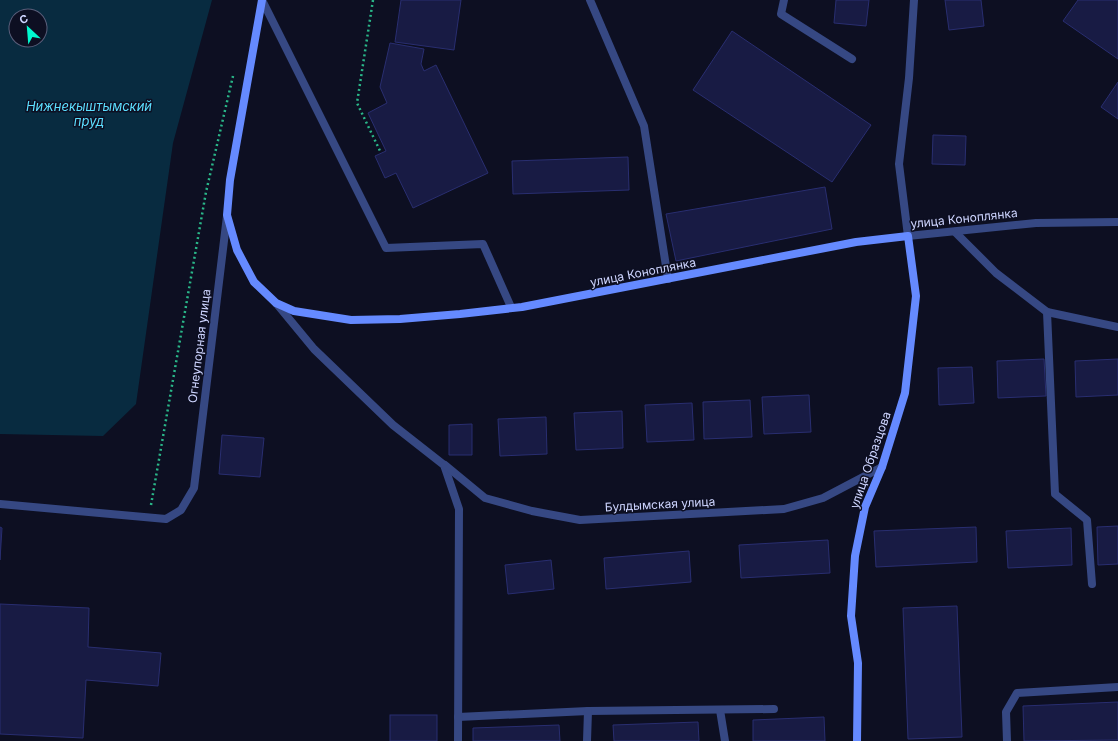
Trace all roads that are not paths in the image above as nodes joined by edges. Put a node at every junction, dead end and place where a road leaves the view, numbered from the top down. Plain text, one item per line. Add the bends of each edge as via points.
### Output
1 (262, 0) edge
2 (590, 0) edge
3 (784, 0) edge
4 (914, 0) edge
5 (852, 59) dead end
6 (227, 215) junction
7 (1118, 222) edge
8 (955, 232) junction
9 (908, 236) junction
10 (668, 279) junction
11 (276, 303) junction
12 (511, 308) junction
13 (1047, 312) junction
14 (1118, 327) edge
15 (444, 465) junction
16 (882, 468) junction
17 (0, 504) edge
18 (1092, 584) dead end
19 (1118, 687) edge
20 (774, 709) dead end
21 (720, 710) junction
22 (588, 711) junction
23 (458, 716) junction
24 (458, 741) edge
25 (587, 741) edge
26 (725, 741) edge
27 (857, 741) edge
28 (1007, 741) edge

1 - 6 main road, Огнеупорная улица via 230,180
1 - 12 street via 386,248 483,244
2 - 10 street via 644,126
3 - 5 street via 781,14
4 - 9 street via 909,78 899,164
6 - 11 main road, улица Коноплянка via 237,250 254,282
6 - 17 street, Огнеупорная улица via 194,488 181,510 166,519 148,519
7 - 8 street, улица Коноплянка via 1036,223
8 - 9 street, улица Коноплянка
8 - 13 street via 996,273
9 - 10 main road, улица Коноплянка via 856,242
9 - 16 main road, улица Образцова via 916,296 905,393
10 - 12 main road, улица Коноплянка
11 - 12 main road, улица Коноплянка via 294,311 351,320 400,319
11 - 15 street, Булдымская улица via 314,349 393,425
13 - 14 street
13 - 18 street via 1055,494 1087,520
15 - 16 street, Булдымская улица via 485,498 532,511 580,520 784,509 823,498
15 - 23 street via 459,509
16 - 27 main road, улица Образцова via 865,507 855,556 851,616 858,663
19 - 28 street via 1017,693 1006,712
20 - 21 street
21 - 22 street
21 - 26 street
22 - 23 street
22 - 25 street
23 - 24 street

